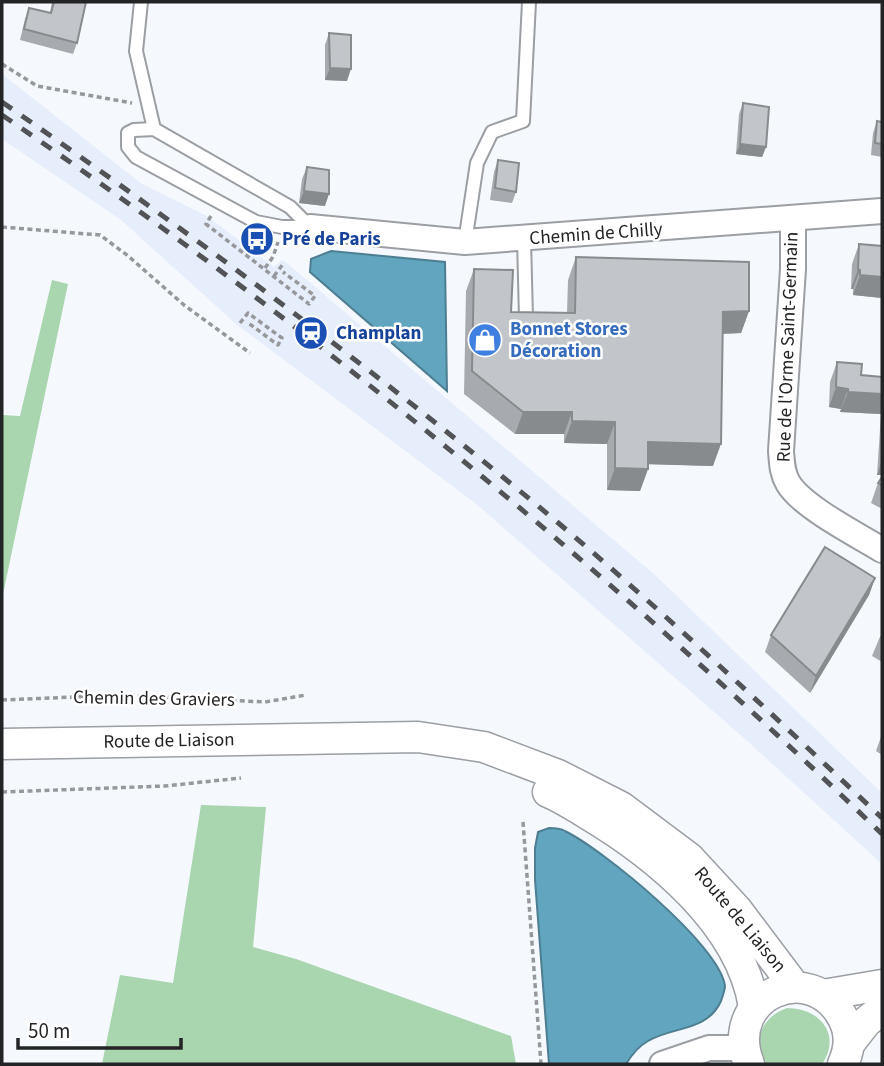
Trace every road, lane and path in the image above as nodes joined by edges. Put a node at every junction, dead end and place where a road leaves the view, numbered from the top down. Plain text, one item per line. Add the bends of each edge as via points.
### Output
1 (141, 2) edge
2 (529, 2) edge
3 (2, 64) edge
4 (144, 105) dead end
5 (154, 129) junction
6 (882, 211) edge
7 (210, 218) dead end
8 (793, 219) junction
9 (2, 227) edge
10 (310, 227) junction
11 (524, 239) junction
12 (465, 242) junction
13 (273, 257) dead end
14 (283, 264) dead end
15 (265, 268) junction
16 (283, 272) dead end
17 (274, 276) junction
18 (526, 318) edge
19 (247, 322) dead end
20 (240, 323) dead end
21 (250, 353) dead end
22 (882, 550) edge
23 (306, 695) dead end
24 (2, 700) edge
25 (335, 737) junction
26 (2, 744) edge
27 (241, 778) dead end
28 (2, 792) edge
29 (523, 822) dead end
30 (882, 985) edge
31 (795, 987) junction
32 (823, 995) junction
33 (754, 1007) junction
34 (882, 1009) edge
35 (846, 1054) edge
36 (746, 1056) edge
37 (541, 1064) edge
38 (662, 1064) edge

1 - 5 lane via 136,51
2 - 12 lane via 523,121 492,132 477,163
3 - 4 path via 37,86
5 - 10 lane via 290,207
5 - 10 lane, Chemin de Chilly via 128,133 126,142 136,157 256,222
6 - 8 street, Chemin de Chilly
7 - 15 path via 206,224
8 - 11 street, Chemin de Chilly
8 - 22 street, Rue de l'Orme Saint-Germain via 782,468 794,492
9 - 21 path via 100,235
10 - 12 street, Chemin de Chilly
11 - 12 street, Chemin de Chilly
11 - 18 lane
13 - 15 path
14 - 17 path
15 - 17 path
16 - 17 path via 315,296 309,304
19 - 20 path via 278,345 282,338 248,313
23 - 24 path, Chemin des Graviers via 265,702 123,695
25 - 26 street, Route de Liaison
25 - 31 street, Route de Liaison via 418,737 484,747 558,775 621,807 689,858 737,910
25 - 33 street, Route de Liaison via 420,749 482,766 552,793 612,829 671,874 716,923 744,968
27 - 28 path via 165,786
29 - 37 path
30 - 32 street
31 - 32 street
31 - 33 street via 772,993
32 - 35 street via 838,1007 847,1024
33 - 36 street via 744,1026
34 - 35 street via 866,1021
36 - 38 street via 709,1048

